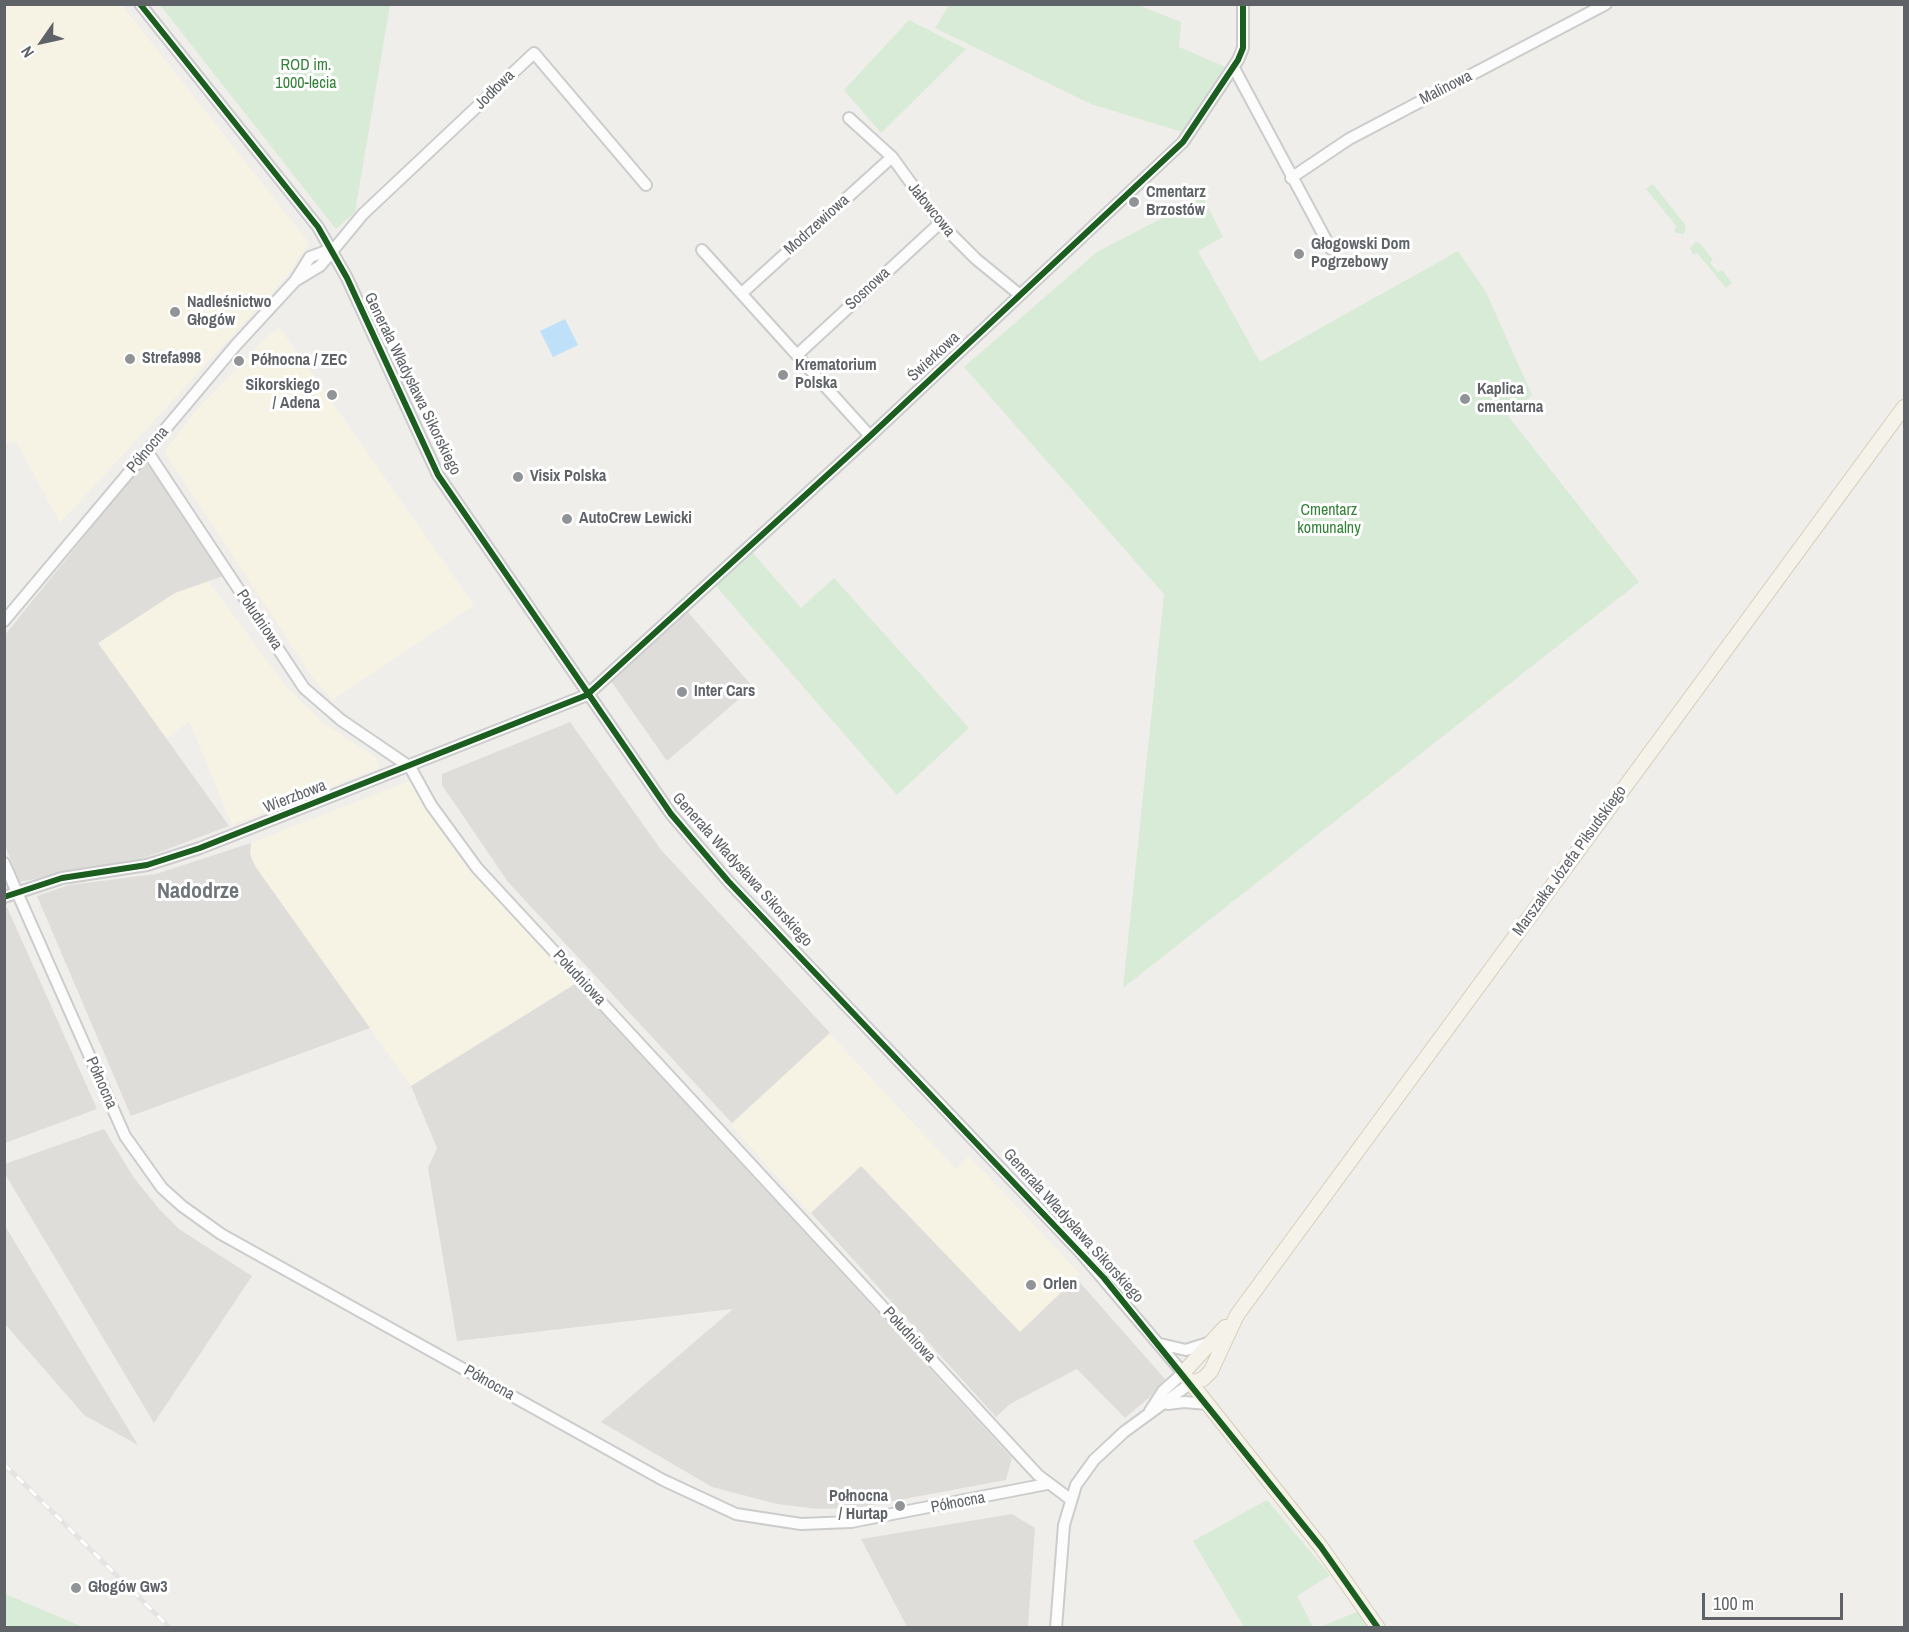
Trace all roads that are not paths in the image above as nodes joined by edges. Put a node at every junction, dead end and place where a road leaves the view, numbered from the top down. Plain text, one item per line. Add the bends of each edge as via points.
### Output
1 (140, 4) edge
2 (1243, 4) edge
3 (1606, 4) edge
4 (1234, 68) junction
5 (849, 118) dead end
6 (892, 157) junction
7 (1291, 178) junction
8 (646, 185) dead end
9 (940, 224) junction
10 (318, 227) junction
11 (332, 249) junction
12 (1331, 249) dead end
13 (702, 250) dead end
14 (315, 254) junction
15 (320, 266) junction
16 (344, 274) junction
17 (295, 281) junction
18 (741, 293) junction
19 (1020, 295) junction
20 (797, 355) junction
21 (1905, 407) edge
22 (870, 436) junction
23 (147, 451) junction
24 (4, 621) edge
25 (587, 695) junction
26 (410, 767) junction
27 (4, 863) edge
28 (17, 892) junction
29 (4, 897) edge
30 (1237, 1315) junction
31 (1214, 1340) junction
32 (1159, 1343) junction
33 (1187, 1378) junction
34 (1208, 1404) junction
35 (1162, 1405) junction
36 (1150, 1410) junction
37 (1047, 1484) junction
38 (1070, 1499) junction
39 (1056, 1628) edge
40 (1378, 1628) edge

1 - 10 street, Generała Władysława Sikorskiego
2 - 4 street, Świerkowa via 1244,48
3 - 7 street, Malinowa via 1348,139
4 - 7 street
4 - 19 street, Świerkowa via 1183,142
5 - 6 street, Jałowcowa
6 - 9 street, Jałowcowa
6 - 18 street, Modrzewiowa
7 - 12 street
8 - 11 street, Jodłowa via 534,54 363,214
9 - 19 street, Jałowcowa
9 - 20 street, Sosnowa
10 - 11 street, Generała Władysława Sikorskiego
10 - 14 street
11 - 14 street
11 - 15 street, Północna
11 - 16 street, Generała Władysława Sikorskiego
13 - 18 street
14 - 17 street, Północna
15 - 16 street
15 - 17 street, Północna
16 - 25 street, Generała Władysława Sikorskiego via 438,475
17 - 23 street, Północna
18 - 20 street
19 - 22 street, Świerkowa
20 - 22 street
21 - 30 main road, Marszałka Józefa Piłsudskiego
22 - 25 street, Świerkowa
23 - 24 street, Północna
23 - 26 street, Południowa via 304,688 341,720
25 - 26 street, Wierzbowa
25 - 32 street, Generała Władysława Sikorskiego via 671,814 728,881 1081,1253
26 - 28 street, Wierzbowa via 166,860 62,878
26 - 37 street, Południowa via 431,805 477,868
27 - 28 street, Północna
28 - 29 street, Wierzbowa
28 - 37 street, Północna via 125,1136 162,1188 221,1234 663,1480 736,1514 801,1524 852,1522
30 - 31 main road, Marszałka Józefa Piłsudskiego
30 - 33 main road, Marszałka Józefa Piłsudskiego via 1211,1371 1203,1379
31 - 32 street via 1186,1350
31 - 33 main road, Marszałka Józefa Piłsudskiego
32 - 33 street, Generała Władysława Sikorskiego
33 - 34 main road, Generała Władysława Sikorskiego
33 - 35 street
33 - 36 street via 1163,1391
34 - 35 street
34 - 40 main road, Generała Władysława Sikorskiego via 1321,1547
35 - 36 street
36 - 38 street via 1094,1460
37 - 38 street
38 - 39 street via 1059,1568

